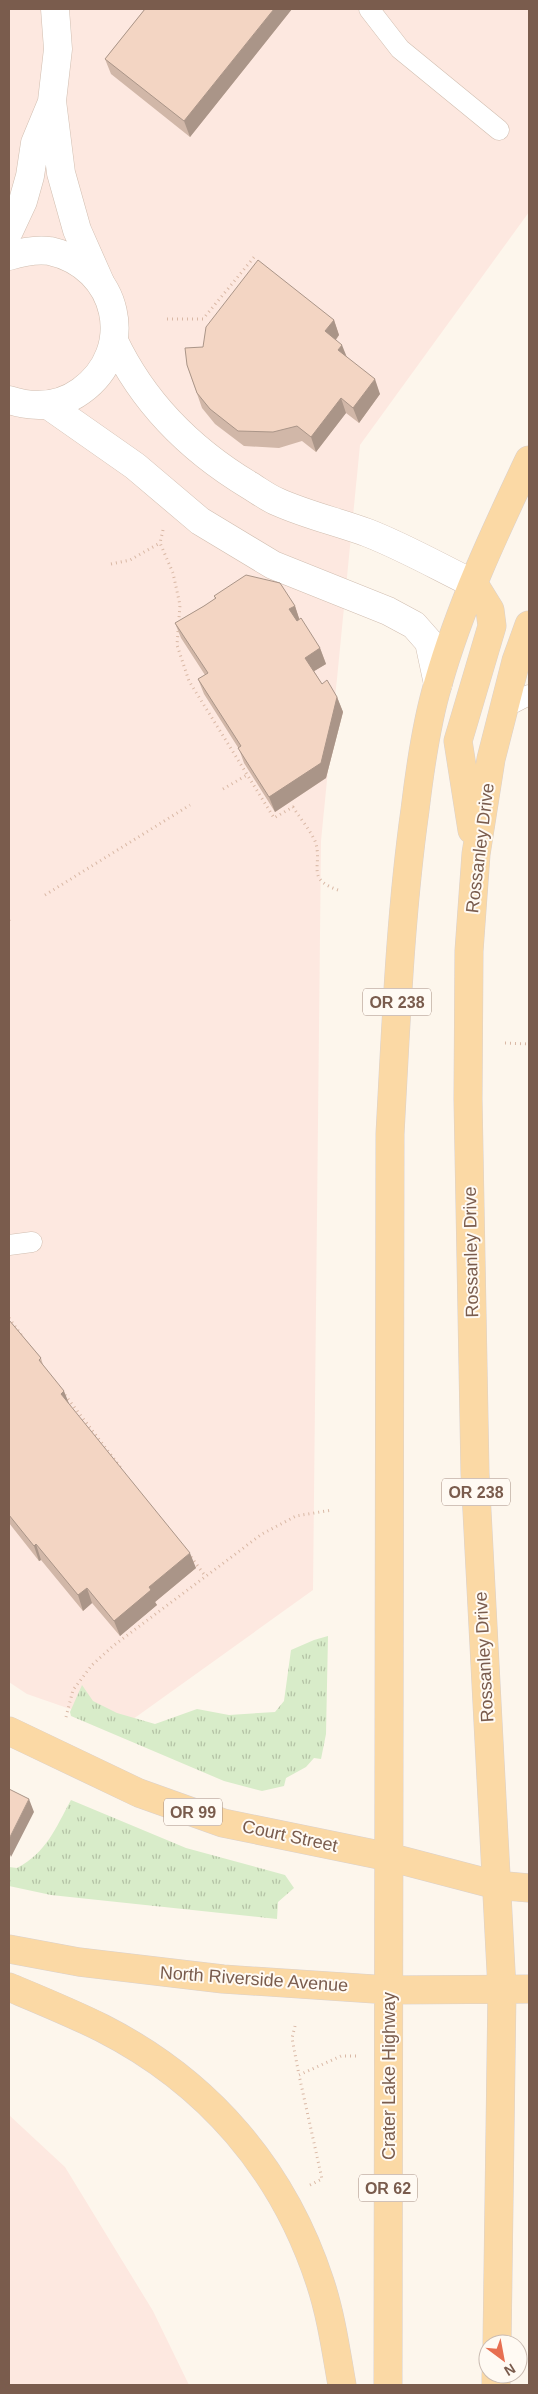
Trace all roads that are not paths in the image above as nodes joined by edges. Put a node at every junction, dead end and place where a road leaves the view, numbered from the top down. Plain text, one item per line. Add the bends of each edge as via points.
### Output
1 (55, 9) edge
2 (369, 9) edge
3 (52, 100) junction
4 (499, 130) dead end
5 (9, 232) edge
6 (9, 256) edge
7 (100, 282) junction
8 (114, 341) junction
9 (22, 406) edge
10 (529, 460) edge
11 (474, 584) junction
12 (529, 625) edge
13 (438, 684) junction
14 (529, 695) edge
15 (504, 708) junction
16 (476, 854) junction
17 (32, 1242) dead end
18 (9, 1245) edge
19 (9, 1731) edge
20 (389, 1857) junction
21 (496, 1885) junction
22 (529, 1888) edge
23 (9, 1949) edge
24 (9, 1987) edge
25 (389, 1990) junction
26 (502, 1990) junction
27 (529, 1990) edge
28 (497, 2334) edge
29 (342, 2385) edge
30 (388, 2385) edge

1 - 3 street via 58,48
2 - 4 lane via 400,49
3 - 5 street via 35,143 23,201
3 - 7 street via 68,202
6 - 7 street via 28,251 55,253 86,268
7 - 8 street via 114,314
8 - 9 street via 106,364 92,384 72,398
8 - 11 street via 127,369 170,424 234,476 277,502 368,533
9 - 13 street via 135,466 200,520 273,565 388,611 414,625 429,642
10 - 11 main road, OR 238
11 - 13 main road, OR 238
11 - 16 main road via 490,610 492,626 458,741
12 - 15 main road, Rossanley Drive / OR 238
13 - 20 main road, OR 238 via 419,779 407,872 398,965 391,1124
14 - 15 lane
15 - 16 main road, Rossanley Drive / OR 238 via 491,759
16 - 21 main road, Rossanley Drive / OR 238 via 469,951 468,1099 475,1473
17 - 18 lane
19 - 20 main road, Court Street / OR 99 via 139,1793 223,1823
20 - 21 main road, Court Street / OR 99
20 - 25 main road, Crater Lake Highway / OR 62
21 - 22 main road, OR 99
21 - 26 main road
23 - 25 main road, North Riverside Avenue via 79,1962 224,1979
24 - 29 main road via 102,2028 145,2053 190,2085 234,2127 284,2197 301,2231 320,2283
25 - 26 main road, North Riverside Avenue
25 - 30 main road, Crater Lake Highway / OR 62
26 - 27 main road, North Riverside Avenue
26 - 28 main road

